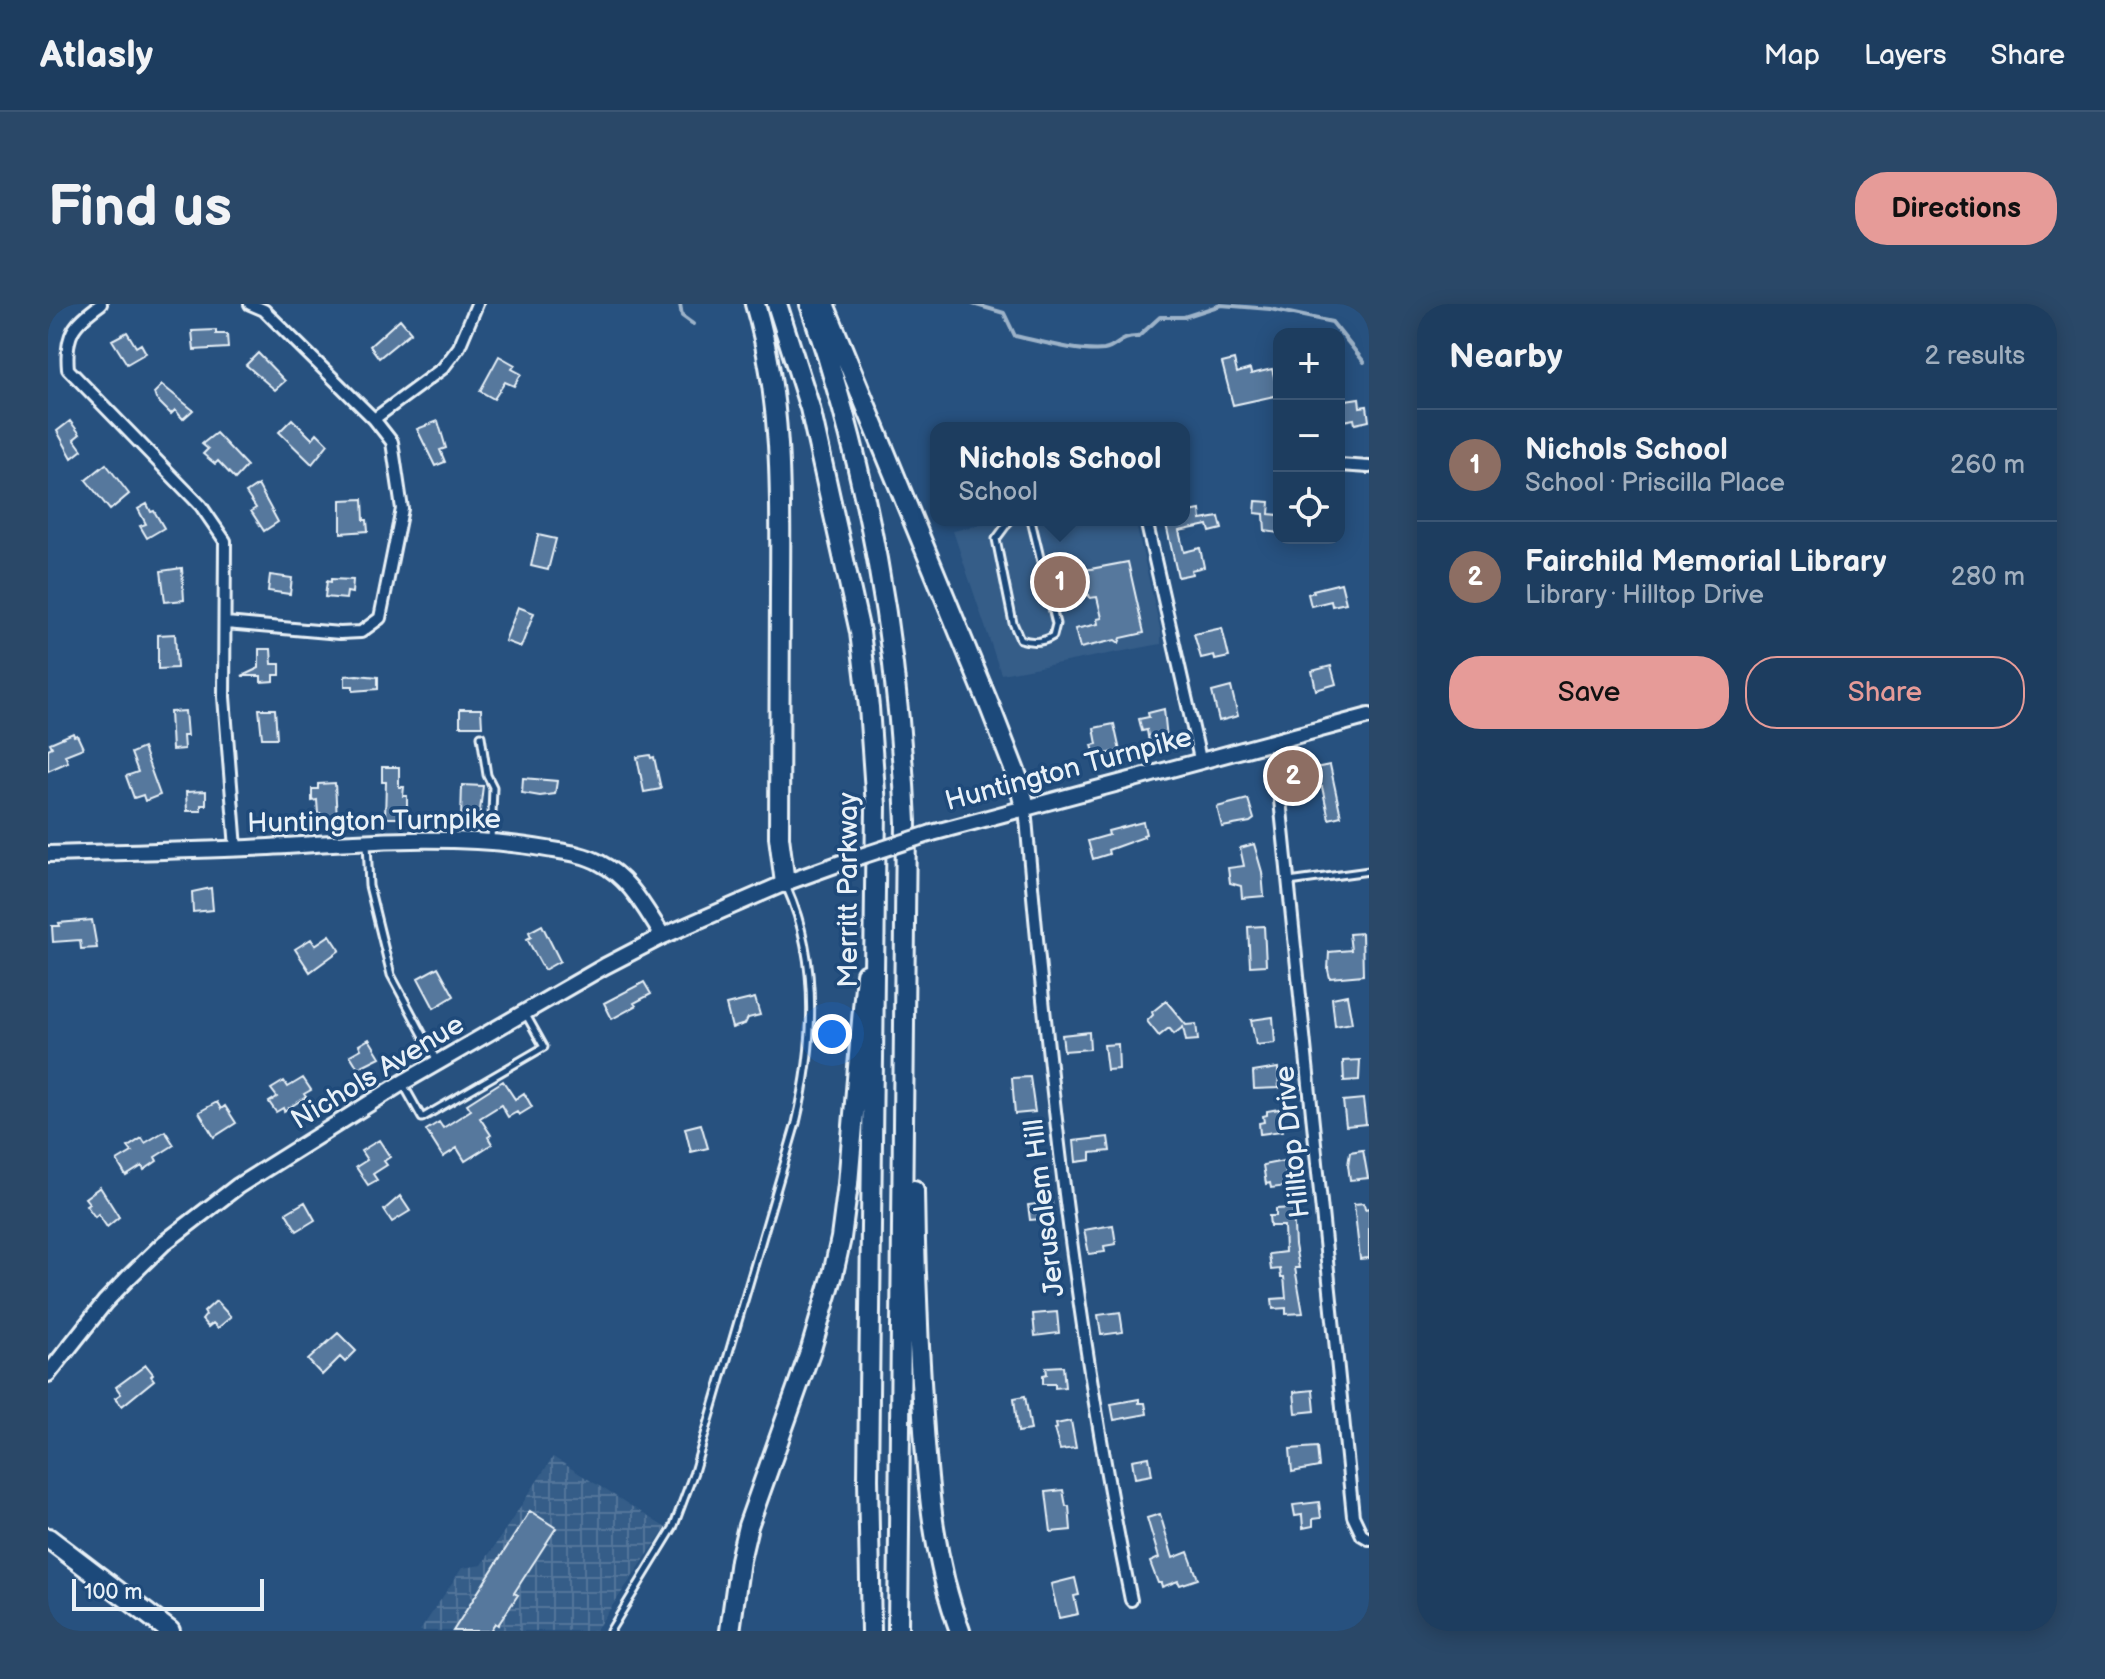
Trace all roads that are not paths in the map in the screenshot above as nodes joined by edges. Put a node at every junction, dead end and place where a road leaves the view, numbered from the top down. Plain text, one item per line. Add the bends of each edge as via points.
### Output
1 (101, 304) edge
2 (250, 304) edge
3 (477, 304) edge
4 (755, 304) edge
5 (777, 304) edge
6 (810, 304) edge
7 (824, 304) edge
8 (374, 419) junction
9 (1345, 465) edge
10 (1369, 467) edge
11 (1006, 526) edge
12 (1032, 526) edge
13 (1147, 526) edge
14 (226, 623) junction
15 (1369, 716) edge
16 (481, 736) dead end
17 (1274, 741) junction
18 (1200, 759) junction
19 (1025, 807) junction
20 (367, 842) junction
21 (491, 842) junction
22 (236, 848) junction
23 (48, 854) edge
24 (1369, 871) edge
25 (1289, 882) junction
26 (785, 883) junction
27 (876, 929) junction
28 (663, 936) junction
29 (904, 992) junction
30 (524, 1012) junction
31 (439, 1063) junction
32 (402, 1083) junction
33 (48, 1374) edge
34 (1366, 1537) edge
35 (48, 1538) edge
36 (1131, 1600) dead end
37 (170, 1631) edge
38 (610, 1631) edge
39 (730, 1631) edge
40 (871, 1631) edge
41 (898, 1631) edge
42 (960, 1631) edge

1 - 14 street via 78,321 66,345 68,369 201,506 225,541
2 - 8 street via 264,310
3 - 8 street via 459,347 443,368
4 - 26 highway via 775,407 781,474 779,837
5 - 27 highway, Merritt Parkway via 810,408 860,632 876,806
6 - 29 highway, Merritt Parkway via 857,456 894,661 906,822
7 - 19 highway
8 - 14 street via 392,442 402,509 380,618 361,632 340,633
9 - 10 street
11 - 12 lane via 996,539 1013,623 1020,639 1030,642 1053,636 1056,624
13 - 18 street
14 - 22 street via 224,697
15 - 17 main road, Huntington Turnpike
16 - 21 lane via 493,787
17 - 18 main road, Huntington Turnpike
17 - 25 street, Hilltop Drive
18 - 19 main road, Huntington Turnpike
19 - 26 main road, Huntington Turnpike, bridge
19 - 36 street, Jerusalem Hill via 1083,1336
20 - 21 main road, Huntington Turnpike
20 - 22 main road, Huntington Turnpike
20 - 31 lane via 369,886 391,975
21 - 28 main road, Huntington Turnpike via 575,854 600,863 635,893
22 - 23 main road, Huntington Turnpike
24 - 25 lane
25 - 34 street, Hilltop Drive via 1353,1516
26 - 28 main road, Nichols Avenue
26 - 38 lane via 802,942 811,1008 807,1076 694,1472 673,1528
27 - 39 highway via 864,982 848,1184 836,1262 748,1526
27 - 40 highway, Merritt Parkway via 868,1479
28 - 30 main road, Nichols Avenue
29 - 41 highway, Merritt Parkway
29 - 42 highway via 913,1091 915,1271 928,1488 939,1561
30 - 31 main road, Nichols Avenue
30 - 32 lane via 544,1047 422,1118
31 - 32 main road, Nichols Avenue
32 - 33 main road, Nichols Avenue via 238,1186 173,1236 105,1302
35 - 37 highway

